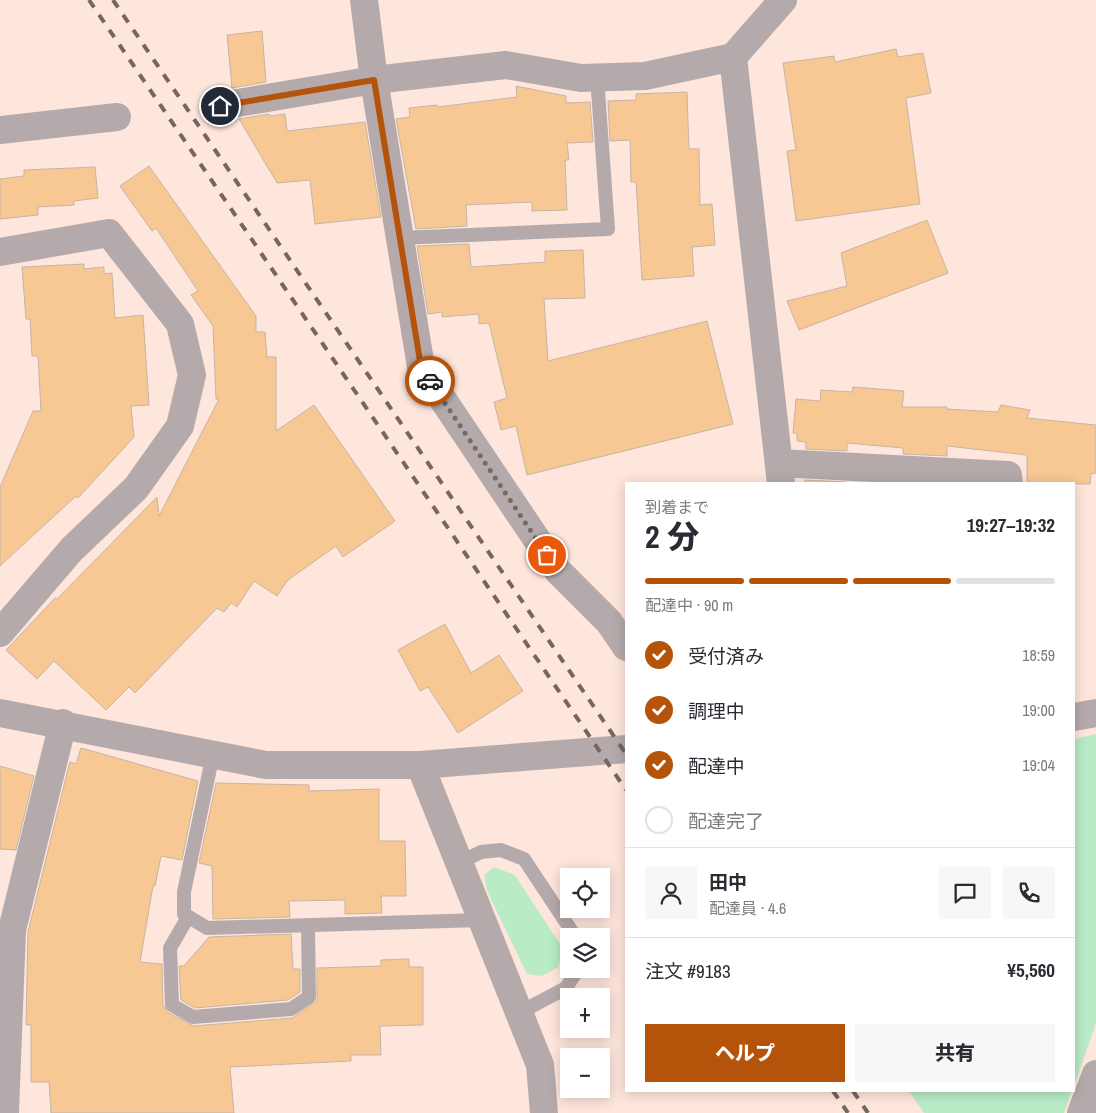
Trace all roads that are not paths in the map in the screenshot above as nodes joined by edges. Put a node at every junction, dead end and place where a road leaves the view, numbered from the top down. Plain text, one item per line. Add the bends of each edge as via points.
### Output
1 (364, 0) edge
2 (783, 0) edge
3 (734, 57) junction
4 (597, 77) junction
5 (374, 80) junction
6 (220, 106) dead end
7 (117, 117) dead end
8 (0, 130) edge
9 (400, 238) junction
10 (0, 252) edge
11 (780, 473) edge
12 (1009, 482) edge
13 (617, 622) edge
14 (0, 633) edge
15 (625, 644) edge
16 (0, 712) edge
17 (1096, 713) edge
18 (1075, 717) edge
19 (63, 723) junction
20 (625, 750) edge
21 (213, 754) junction
22 (420, 765) junction
23 (459, 863) junction
24 (188, 917) junction
25 (482, 920) junction
26 (308, 925) junction
27 (570, 928) edge
28 (572, 978) edge
29 (519, 1013) junction
30 (1096, 1074) edge
31 (5, 1113) edge
32 (544, 1113) edge
33 (1080, 1113) edge

1 - 5 street
2 - 3 street
3 - 4 street via 645,76
3 - 11 street
4 - 5 street via 581,78 506,65
4 - 9 lane via 608,229
5 - 6 street
5 - 9 street
7 - 8 street
9 - 13 street via 421,367 558,571
10 - 14 street via 109,233 180,324 192,374 180,426 136,488 72,549
11 - 12 street via 1008,475
13 - 15 street
16 - 19 street
17 - 18 street
19 - 21 street
19 - 31 street via 12,930
20 - 22 street
21 - 22 street via 266,765
21 - 24 lane via 184,892 184,914
22 - 23 street
23 - 25 street
23 - 27 lane via 481,852 501,850 524,859
24 - 26 lane via 208,928
24 - 26 lane via 170,948 172,1005 192,1016 291,1009 309,997
25 - 26 lane
25 - 29 street
28 - 29 lane via 566,988
29 - 32 street via 540,1065
30 - 33 street

